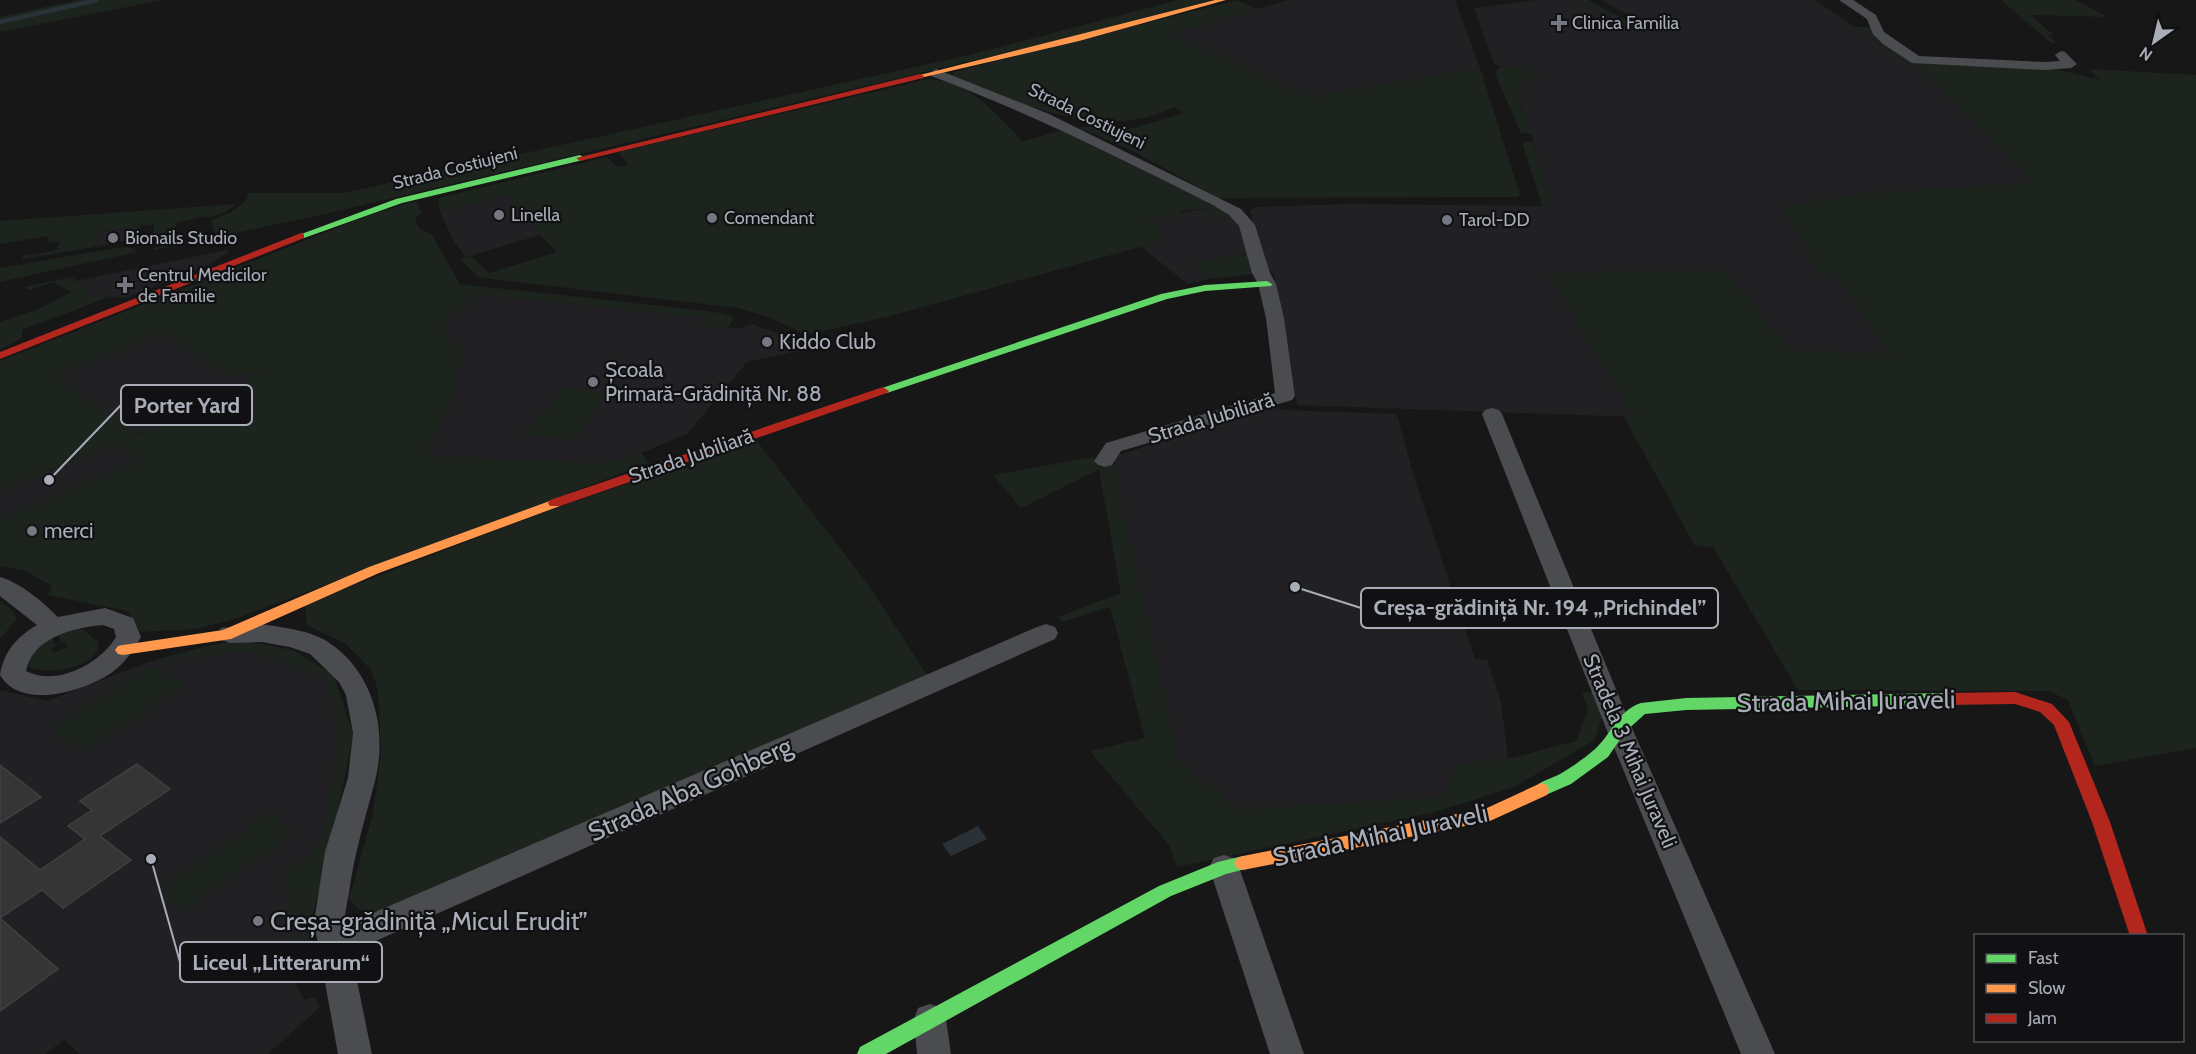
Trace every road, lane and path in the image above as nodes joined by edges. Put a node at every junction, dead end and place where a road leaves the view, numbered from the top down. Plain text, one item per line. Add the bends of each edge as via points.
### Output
1 (1223, 0) edge
2 (1845, 0) edge
3 (2061, 55) dead end
4 (936, 73) junction
5 (1219, 202) joint
6 (1267, 284) junction
7 (0, 356) edge
8 (1492, 414) dead end
9 (1104, 461) dead end
10 (0, 585) edge
11 (54, 628) junction
12 (1046, 633) dead end
13 (226, 634) junction
14 (123, 650) junction
15 (7, 667) edge
16 (1619, 728) junction
17 (1224, 867) junction
18 (2138, 934) edge
19 (333, 945) junction
20 (930, 1018) junction
21 (355, 1054) edge
22 (867, 1054) edge
23 (934, 1054) edge
24 (1287, 1054) edge
25 (1758, 1054) edge

1 - 4 street, Strada Costiujeni
2 - 3 street via 1872,17 1879,34 1916,60 2071,64
4 - 5 street, Strada Costiujeni via 1063,124
4 - 7 street, Strada Costiujeni via 387,205
5 - 6 street, Strada Jubiliară via 1247,225
6 - 9 street, Strada Jubiliară via 1285,396 1113,447
6 - 13 street, Strada Jubiliară via 1205,288 1165,296 875,393 605,484 411,556
8 - 16 street, Stradela 3 Mihai Juraveli
10 - 11 street via 39,612
11 - 14 street via 90,617 118,618 130,631
11 - 15 street via 27,645
12 - 19 street, Strada Aba Gohberg
13 - 14 street, Strada Jubiliară
13 - 19 street via 262,633 319,648 349,676 359,695 366,733 362,778 340,852 329,922
14 - 15 street via 93,673 52,686 21,683
16 - 17 street, Strada Mihai Juraveli via 1602,753 1565,778 1490,814
16 - 18 street, Strada Mihai Juraveli via 1641,709 1686,704 2014,698 2036,702 2061,722 2101,822
16 - 25 street, Stradela 3 Mihai Juraveli
17 - 20 street, Strada Mihai Juraveli via 1165,891
17 - 24 street
19 - 21 street
20 - 22 street, Strada Mihai Juraveli
20 - 23 street

